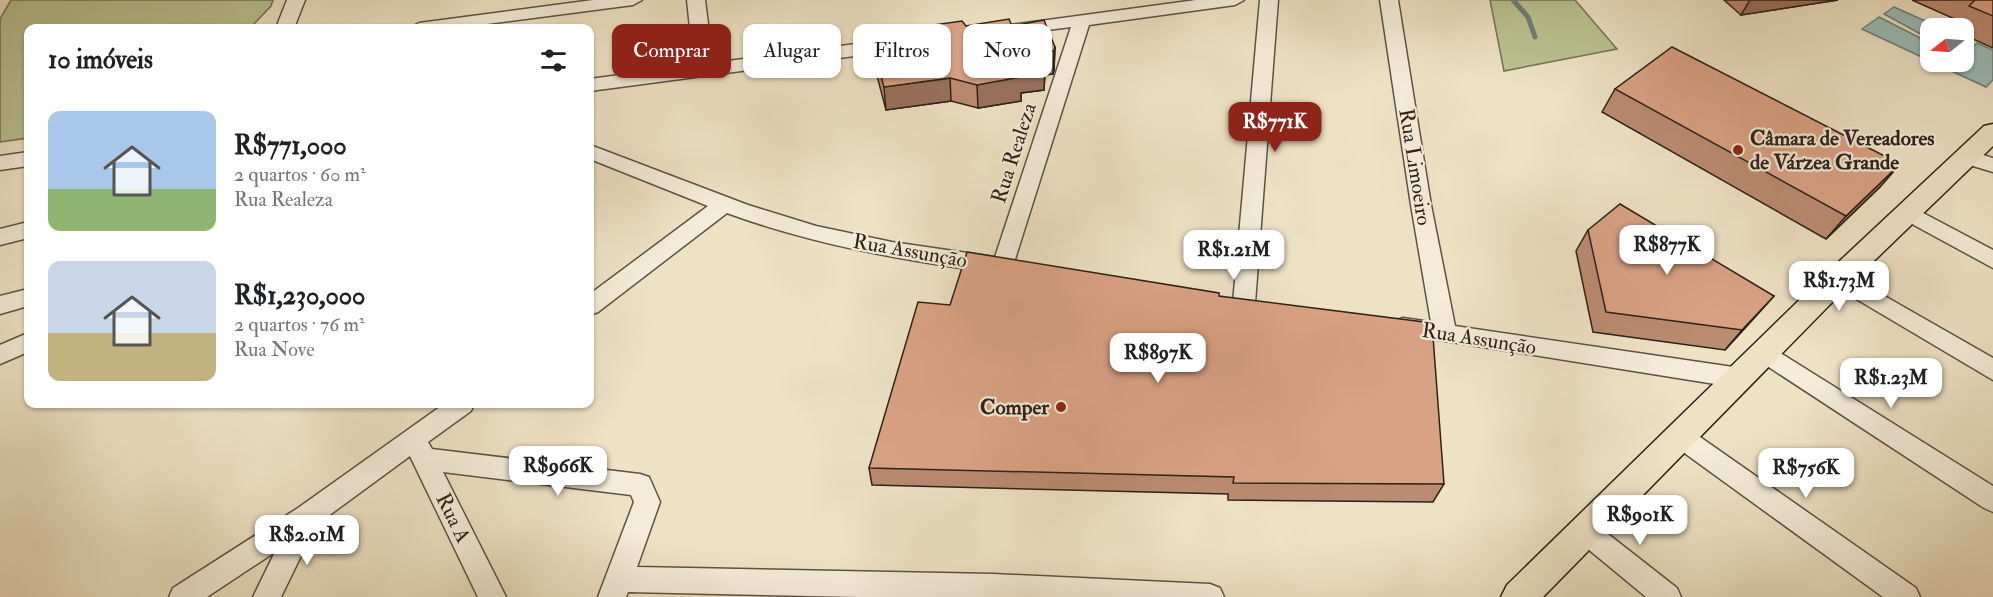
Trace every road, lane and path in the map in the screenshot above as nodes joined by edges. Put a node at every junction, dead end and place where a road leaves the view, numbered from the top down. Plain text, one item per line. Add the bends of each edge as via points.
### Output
1 (296, 0) edge
2 (633, 0) edge
3 (696, 0) edge
4 (1235, 0) edge
5 (1269, 0) edge
6 (1389, 0) edge
7 (1111, 8) edge
8 (1082, 20) junction
9 (287, 24) edge
10 (450, 24) edge
11 (699, 24) edge
12 (1052, 24) edge
13 (853, 50) edge
14 (731, 65) edge
15 (640, 78) edge
16 (621, 81) junction
17 (594, 84) edge
18 (594, 93) edge
19 (1993, 132) edge
20 (594, 154) edge
21 (1967, 158) junction
22 (24, 160) edge
23 (0, 163) edge
24 (1993, 165) edge
25 (724, 205) junction
26 (1908, 213) junction
27 (24, 231) edge
28 (0, 237) edge
29 (1993, 260) edge
30 (1003, 266) junction
31 (1026, 270) edge
32 (1839, 278) junction
33 (24, 299) edge
34 (1221, 299) edge
35 (594, 303) edge
36 (1244, 303) junction
37 (0, 306) edge
38 (1267, 306) edge
39 (1379, 323) edge
40 (1445, 334) junction
41 (24, 344) edge
42 (1766, 353) junction
43 (0, 355) edge
44 (1993, 370) edge
45 (1740, 378) junction
46 (458, 408) edge
47 (1681, 437) junction
48 (419, 449) junction
49 (1993, 500) edge
50 (307, 516) junction
51 (1585, 531) junction
52 (616, 588) edge
53 (991, 592) edge
54 (183, 597) edge
55 (267, 597) edge
56 (492, 597) edge
57 (1210, 597) edge
58 (1519, 597) edge
59 (1667, 597) edge
60 (1906, 597) edge

1 - 9 street
2 - 10 street
3 - 11 street
4 - 7 street
5 - 36 street
6 - 40 street, Rua Limoeiro
7 - 8 street
8 - 12 street
8 - 30 street, Rua Realeza
13 - 14 street
15 - 16 street
16 - 17 street
16 - 18 street
19 - 21 main road
20 - 25 street, Rua Assunção
21 - 24 street
21 - 26 main road
22 - 23 street
25 - 30 street, Rua Assunção via 879,248
25 - 35 street
26 - 29 street
26 - 32 main road
27 - 28 street
30 - 31 street, Rua Assunção
32 - 42 main road
32 - 44 street
33 - 37 street
34 - 36 street
36 - 38 street
39 - 40 street, Rua Assunção
40 - 45 street, Rua Assunção
41 - 43 street
42 - 45 main road
42 - 49 street
45 - 47 main road
46 - 48 street
47 - 51 main road
47 - 60 street
48 - 50 street
48 - 52 street via 640,484 647,502
48 - 56 street, Rua A
50 - 54 street
50 - 55 street
51 - 58 main road
51 - 59 street
52 - 53 street
53 - 57 street

